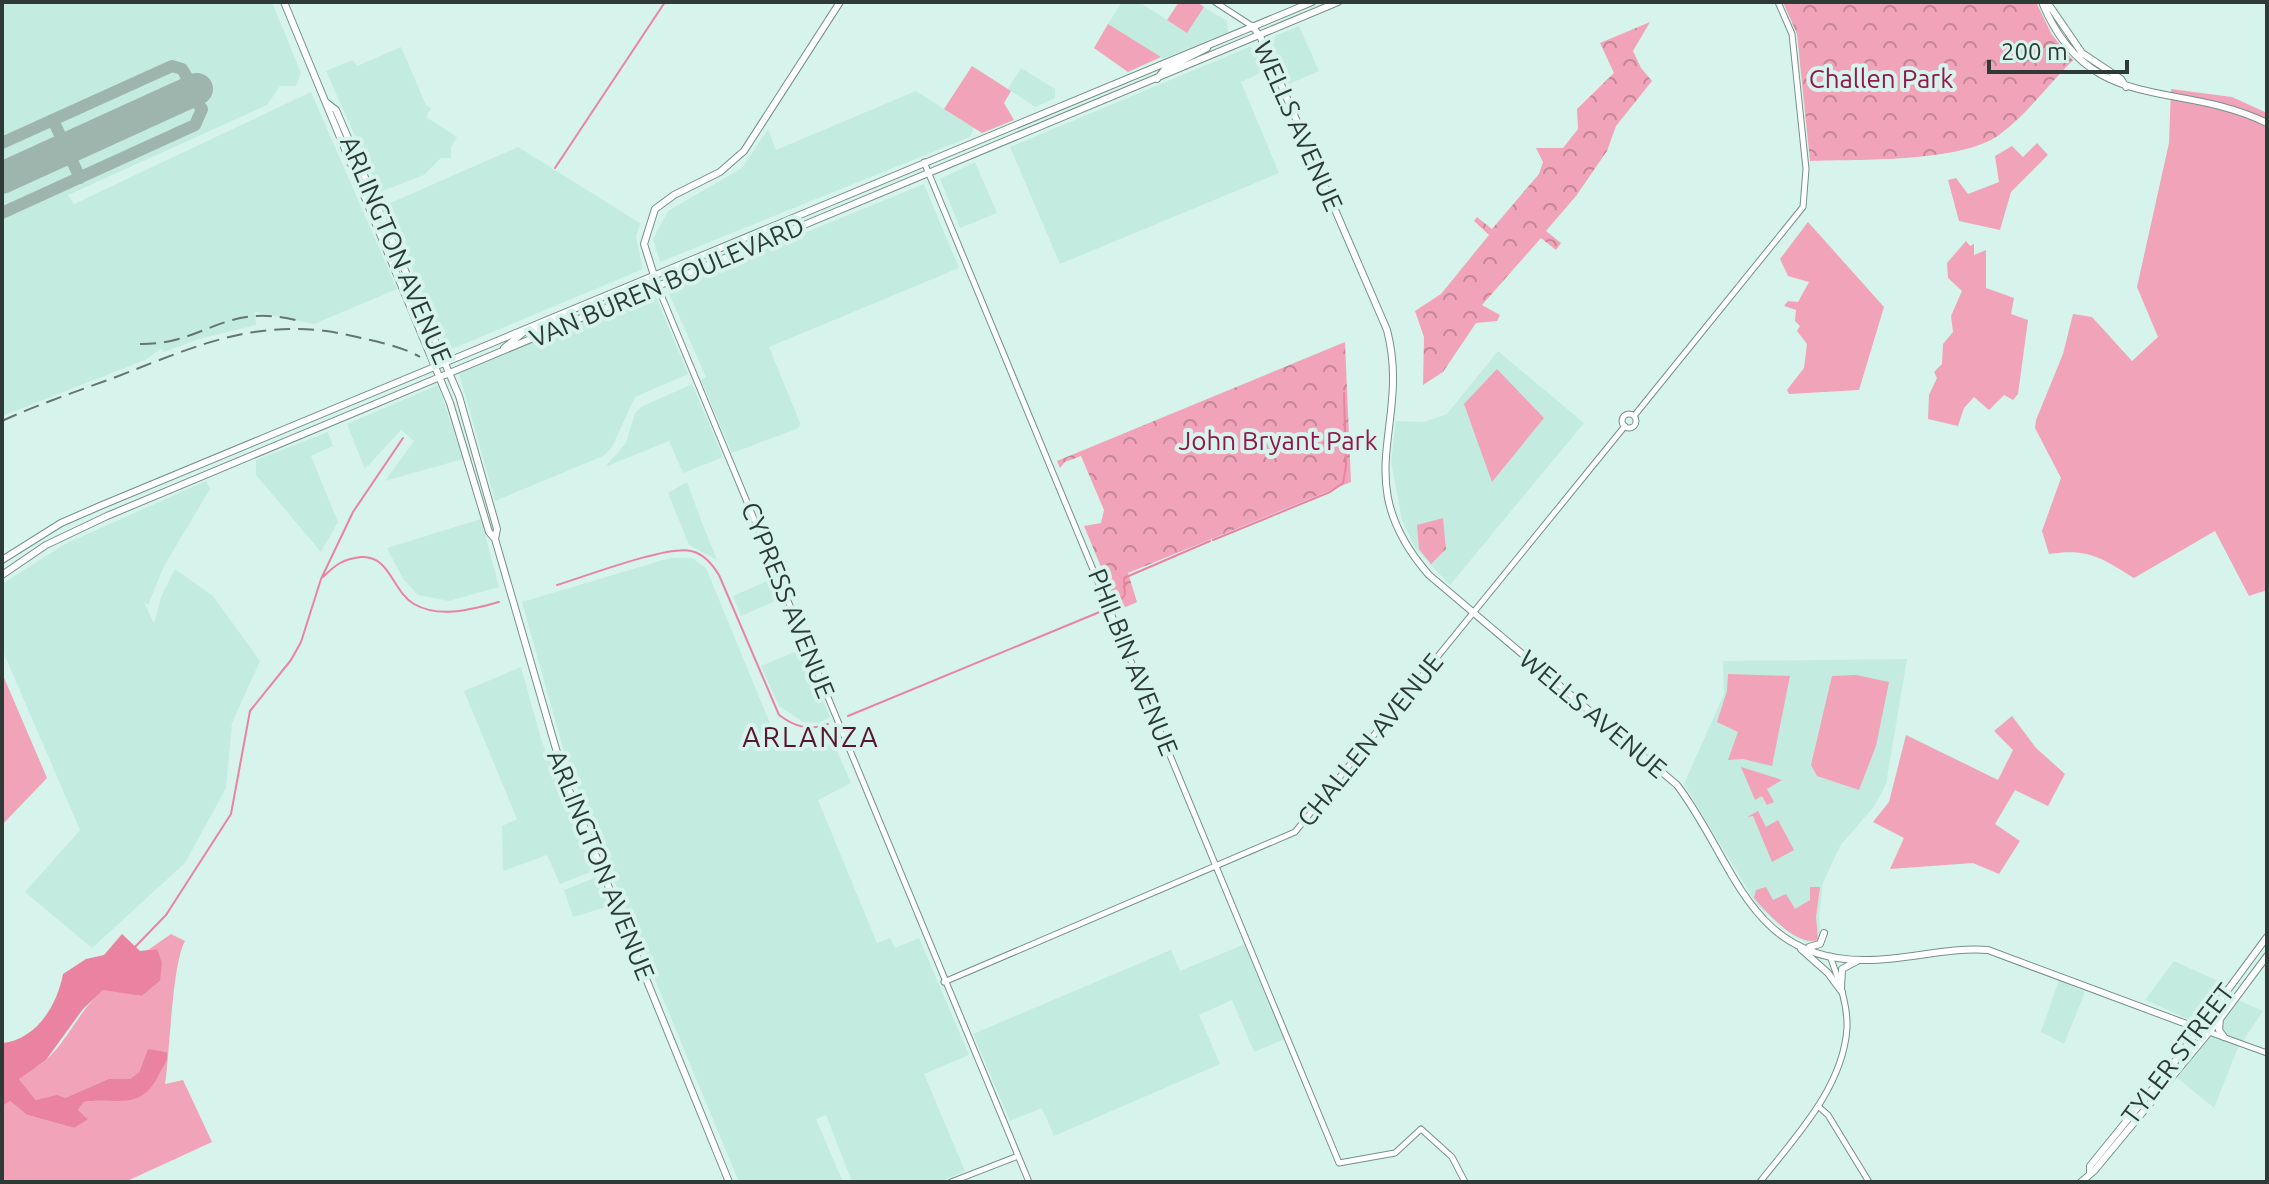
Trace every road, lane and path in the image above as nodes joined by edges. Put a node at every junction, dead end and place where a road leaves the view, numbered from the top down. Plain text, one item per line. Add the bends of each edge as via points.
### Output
1 (284, 2) edge
2 (840, 2) edge
3 (1215, 2) edge
4 (1312, 2) edge
5 (1338, 2) edge
6 (1778, 2) edge
7 (2044, 2) edge
8 (1252, 26) junction
9 (1260, 36) junction
10 (1212, 44) junction
11 (1157, 79) junction
12 (327, 103) junction
13 (2267, 123) edge
14 (924, 162) junction
15 (929, 174) junction
16 (786, 220) junction
17 (790, 230) junction
18 (653, 275) junction
19 (657, 285) junction
20 (570, 310) junction
21 (529, 327) junction
22 (533, 337) junction
23 (502, 351) junction
24 (445, 361) junction
25 (435, 365) junction
26 (449, 373) junction
27 (439, 377) junction
28 (475, 482) junction
29 (490, 506) junction
30 (495, 539) junction
31 (2, 560) edge
32 (2, 575) edge
33 (1473, 614) junction
34 (1217, 868) junction
35 (1824, 933) dead end
36 (2267, 937) edge
37 (1797, 946) junction
38 (1830, 956) junction
39 (2267, 956) edge
40 (1860, 960) junction
41 (944, 982) junction
42 (1842, 992) junction
43 (2220, 1019) junction
44 (2199, 1029) junction
45 (2208, 1032) junction
46 (2224, 1037) junction
47 (2267, 1053) edge
48 (1818, 1106) junction
49 (1018, 1156) junction
50 (2090, 1172) junction
51 (729, 1182) edge
52 (951, 1182) edge
53 (1029, 1182) edge
54 (1465, 1182) edge
55 (1760, 1182) edge
56 (1869, 1182) edge
57 (2081, 1182) edge

1 - 12 main road, ARLINGTON AVENUE
2 - 18 main road via 744,151 720,172 655,209 644,244
3 - 8 street
4 - 8 main road, VAN BUREN BOULEVARD
5 - 9 main road, VAN BUREN BOULEVARD
6 - 33 street, CHALLEN AVENUE via 1792,34 1806,169 1803,207 1634,416 1635,425 1625,426
7 - 13 main road via 2082,53 2126,87 2223,107
8 - 9 main road, WELLS AVENUE
8 - 10 main road, VAN BUREN BOULEVARD
9 - 11 main road, VAN BUREN BOULEVARD
9 - 33 main road, WELLS AVENUE via 1387,330 1393,365 1384,470 1395,521 1415,560
10 - 11 main road via 1202,54 1165,69
10 - 14 main road, VAN BUREN BOULEVARD
11 - 15 main road, VAN BUREN BOULEVARD
12 - 24 main road, ARLINGTON AVENUE via 336,110
12 - 25 main road, ARLINGTON AVENUE
14 - 15 street, PHILBIN AVENUE
14 - 16 main road, VAN BUREN BOULEVARD
15 - 17 main road, VAN BUREN BOULEVARD
15 - 34 street, PHILBIN AVENUE
16 - 17 main road
16 - 18 main road, VAN BUREN BOULEVARD
17 - 19 main road, VAN BUREN BOULEVARD
18 - 19 main road
18 - 20 main road, VAN BUREN BOULEVARD
19 - 22 main road, VAN BUREN BOULEVARD
19 - 41 street, CYPRESS AVENUE
20 - 21 main road, VAN BUREN BOULEVARD
20 - 22 main road via 537,329
21 - 23 main road
21 - 24 main road, VAN BUREN BOULEVARD
22 - 23 main road, VAN BUREN BOULEVARD
23 - 26 main road, VAN BUREN BOULEVARD
24 - 25 main road, VAN BUREN BOULEVARD
24 - 26 main road, ARLINGTON AVENUE
25 - 27 main road, ARLINGTON AVENUE
25 - 31 main road, VAN BUREN BOULEVARD via 61,523
26 - 27 main road, VAN BUREN BOULEVARD
26 - 29 main road, ARLINGTON AVENUE
27 - 28 main road, ARLINGTON AVENUE
27 - 32 main road, VAN BUREN BOULEVARD via 93,522
28 - 29 main road via 485,506
28 - 30 main road, ARLINGTON AVENUE
29 - 30 main road, ARLINGTON AVENUE
30 - 51 main road, ARLINGTON AVENUE via 565,780
33 - 34 street, CHALLEN AVENUE via 1295,832
33 - 37 main road, WELLS AVENUE via 1677,785 1743,898
34 - 41 street, CHALLEN AVENUE
34 - 54 street, PHILBIN AVENUE via 1339,1163 1395,1153 1421,1129 1452,1157
35 - 37 main road via 1820,944
36 - 44 main road, TYLER STREET
37 - 38 main road, WELLS AVENUE
37 - 42 main road
38 - 40 main road, WELLS AVENUE
38 - 42 street
39 - 43 main road, TYLER STREET
40 - 42 main road via 1842,969
40 - 44 main road, WELLS AVENUE via 1958,948 1988,950
41 - 49 street, CYPRESS AVENUE
42 - 48 street via 1847,1032
43 - 45 main road, TYLER STREET
43 - 46 main road
44 - 45 main road, WELLS AVENUE
44 - 50 main road, TYLER STREET
45 - 46 street, WELLS AVENUE
45 - 50 main road, TYLER STREET
46 - 47 street, WELLS AVENUE
48 - 55 street
48 - 56 street
49 - 52 street
49 - 53 street, CYPRESS AVENUE
50 - 57 main road, TYLER STREET

